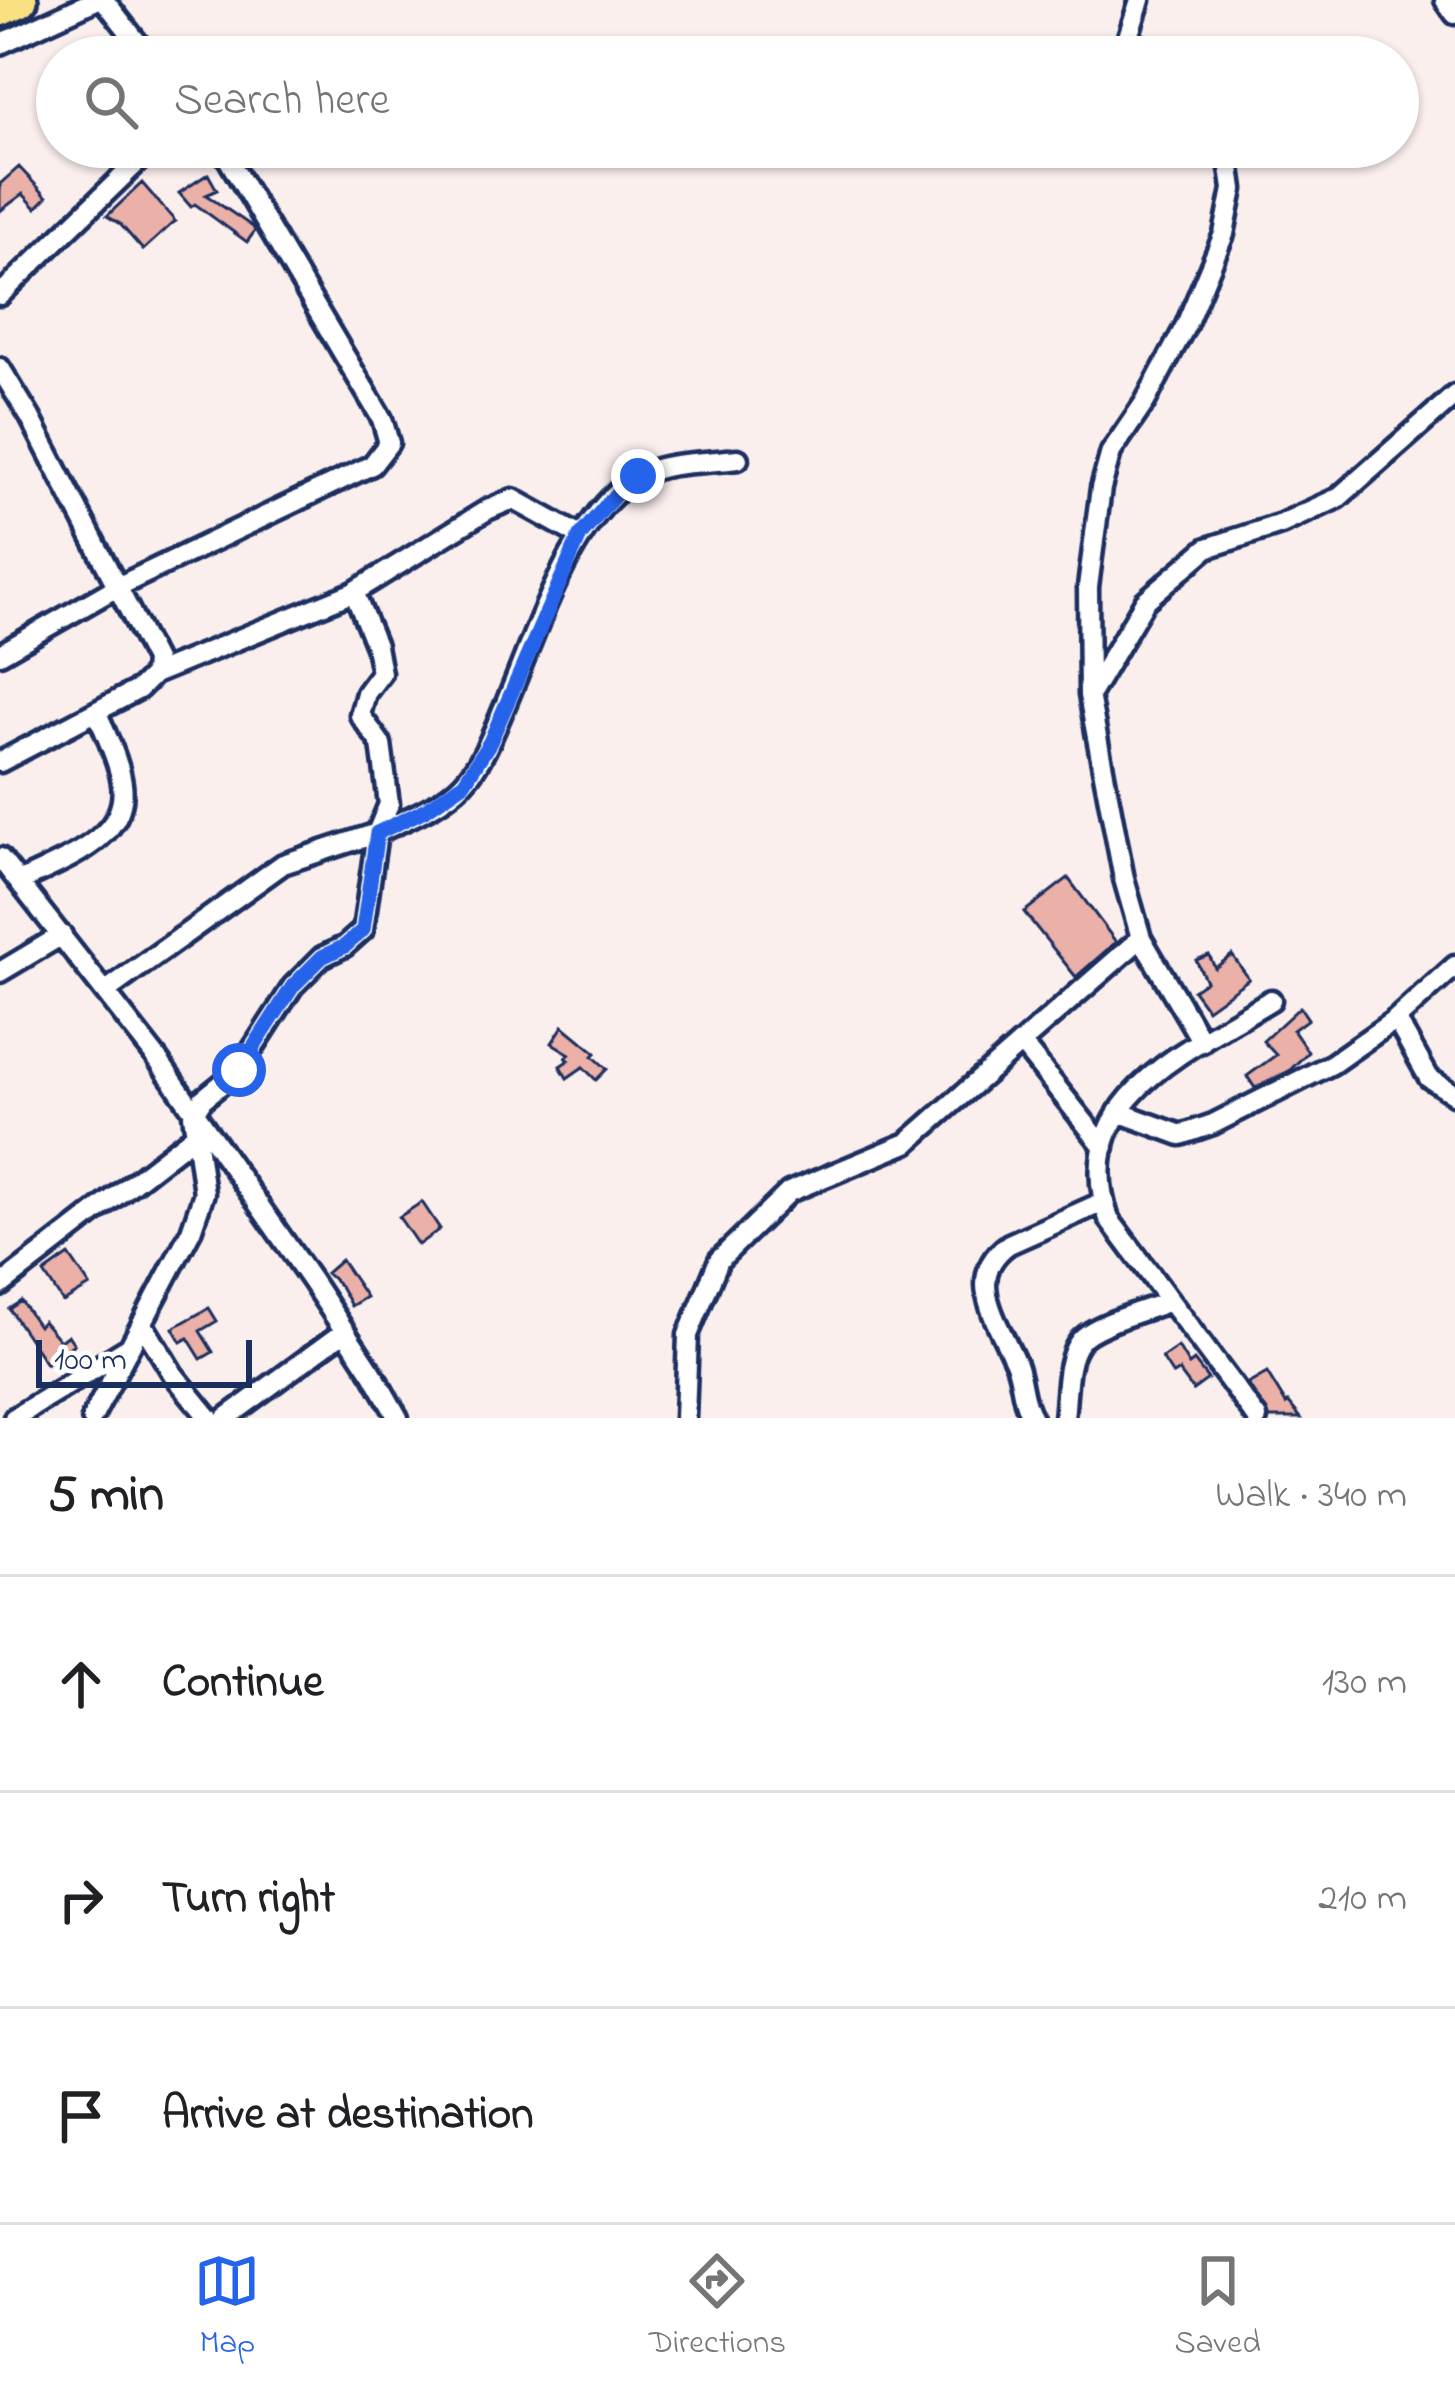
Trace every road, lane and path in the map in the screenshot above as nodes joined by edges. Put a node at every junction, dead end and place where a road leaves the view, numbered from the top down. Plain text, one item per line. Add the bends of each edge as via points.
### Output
1 (20, 0) edge
2 (100, 0) edge
3 (1140, 0) edge
4 (1445, 0) edge
5 (0, 9) edge
6 (1455, 14) edge
7 (131, 36) edge
8 (1128, 36) edge
9 (0, 44) edge
10 (131, 168) edge
11 (233, 168) edge
12 (1230, 168) edge
13 (0, 295) edge
14 (0, 368) edge
15 (1455, 394) edge
16 (738, 459) dead end
17 (580, 536) junction
18 (117, 587) junction
19 (354, 592) junction
20 (0, 654) edge
21 (154, 674) junction
22 (1089, 695) junction
23 (97, 712) junction
24 (0, 762) edge
25 (377, 833) junction
26 (0, 858) edge
27 (19, 882) junction
28 (62, 935) junction
29 (1141, 938) junction
30 (1455, 966) edge
31 (0, 972) edge
32 (106, 991) junction
33 (1271, 1000) dead end
34 (1396, 1018) junction
35 (1202, 1042) junction
36 (1022, 1043) junction
37 (1455, 1095) edge
38 (1118, 1112) junction
39 (198, 1126) junction
40 (1104, 1147) junction
41 (1103, 1202) junction
42 (0, 1286) edge
43 (1170, 1301) junction
44 (142, 1323) junction
45 (345, 1330) junction
46 (129, 1347) junction
47 (1247, 1415) edge
48 (14, 1418) edge
49 (92, 1418) edge
50 (209, 1418) edge
51 (226, 1418) edge
52 (398, 1418) edge
53 (685, 1418) edge
54 (1032, 1418) edge
55 (1064, 1418) edge

1 - 5 highway
2 - 7 street
2 - 9 street
3 - 8 street
4 - 6 street
10 - 13 street
11 - 18 street via 382,419 388,443 372,465
12 - 22 street via 1224,234 1186,325 1111,452 1101,488 1088,587
14 - 18 street
15 - 22 street via 1338,498 1207,548 1145,601
16 - 17 street via 638,476
17 - 19 street via 513,499
17 - 25 street via 490,742 464,783
18 - 20 street
18 - 21 street via 155,659
19 - 21 street
19 - 25 street via 381,674 360,715 381,744 389,804
21 - 23 street
22 - 29 street
23 - 24 street
23 - 27 street via 122,783 121,810 98,840
25 - 32 street via 283,864
25 - 39 street via 363,930 293,986 239,1070 203,1099
26 - 27 street
27 - 28 street
28 - 31 street
28 - 32 street
29 - 35 street
29 - 36 street
30 - 34 street
32 - 39 street
33 - 35 street
34 - 37 street via 1429,1078
34 - 38 street via 1332,1064 1181,1135
35 - 38 street via 1138,1084
36 - 40 street
36 - 53 street via 907,1143 789,1192 719,1260 688,1335
38 - 40 street
39 - 42 street
39 - 44 street via 204,1193
39 - 45 street
40 - 41 street
41 - 43 street
41 - 54 street via 1009,1244 984,1275
43 - 47 street
43 - 55 street via 1079,1341
44 - 46 street
44 - 50 street
45 - 51 street
45 - 52 street
46 - 48 street
46 - 49 street

